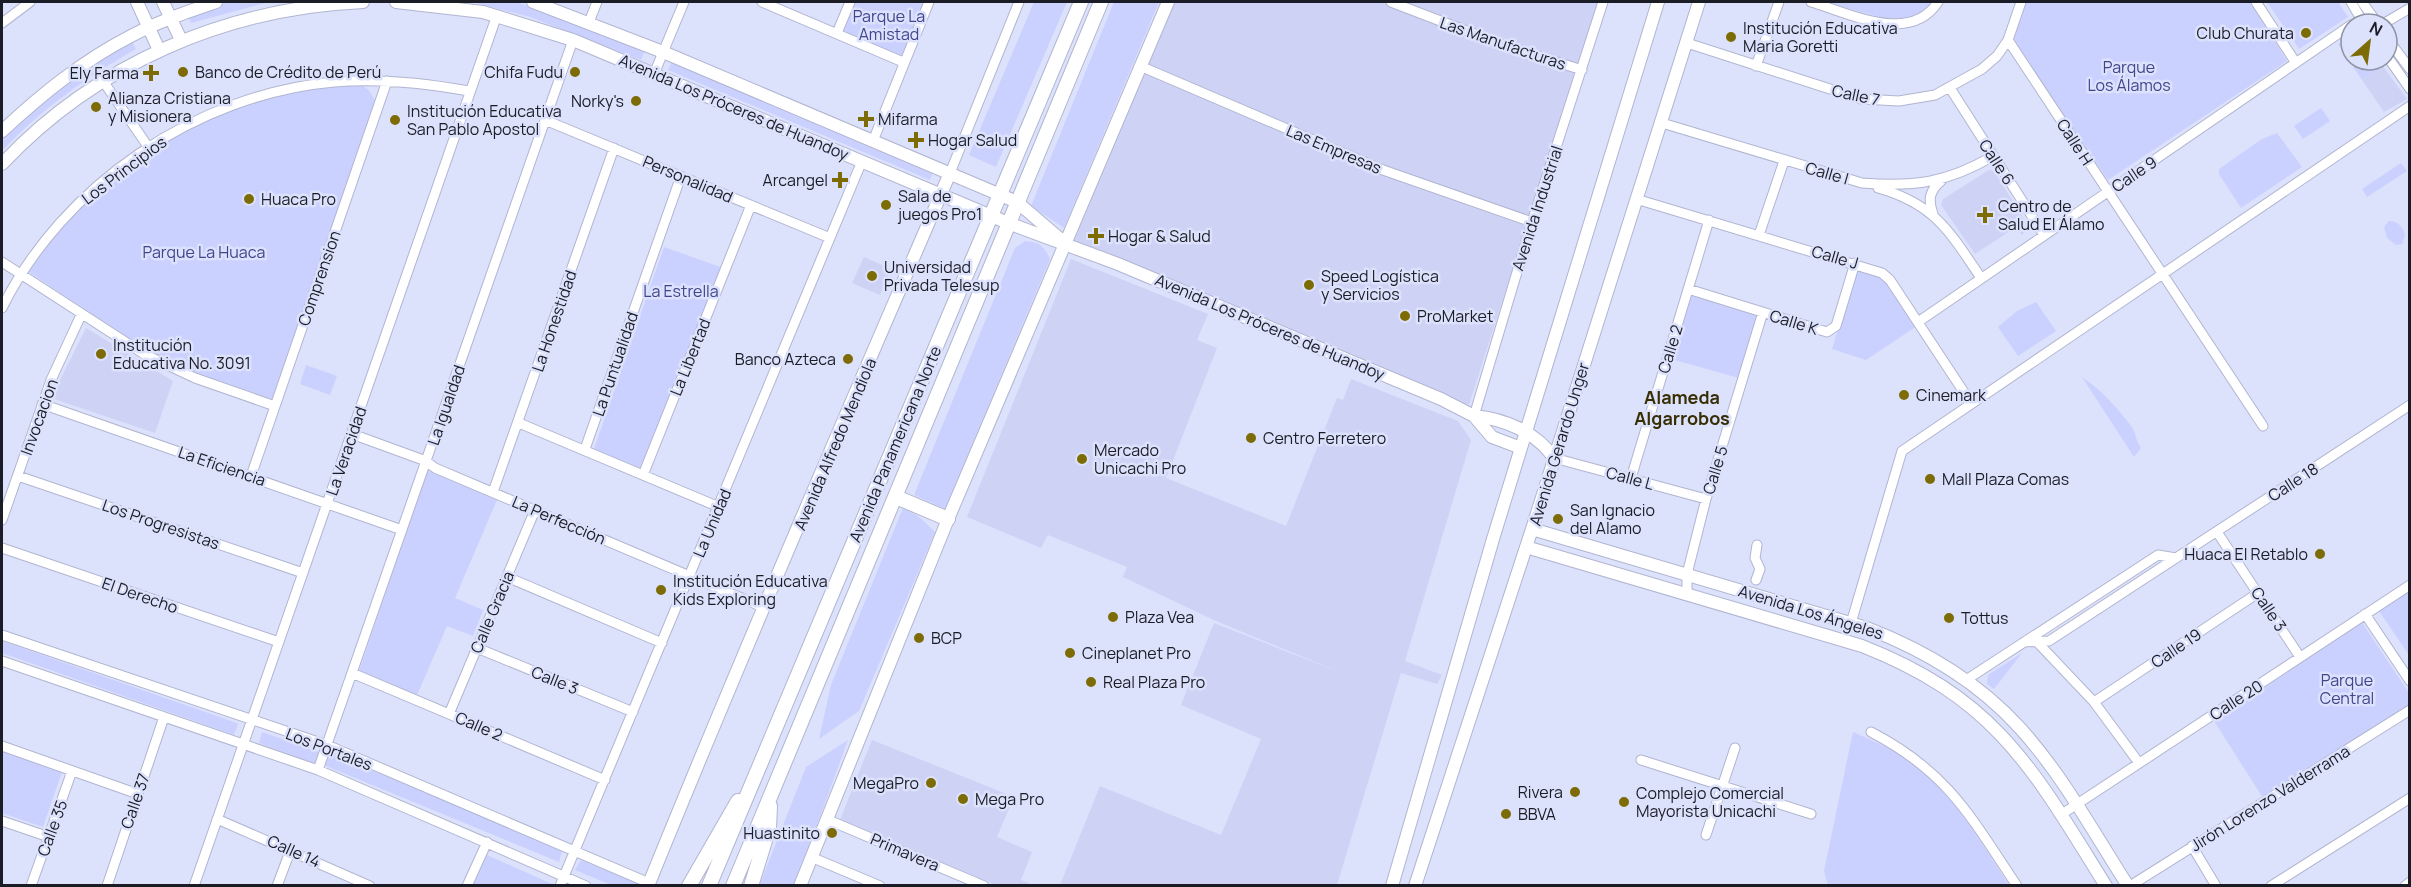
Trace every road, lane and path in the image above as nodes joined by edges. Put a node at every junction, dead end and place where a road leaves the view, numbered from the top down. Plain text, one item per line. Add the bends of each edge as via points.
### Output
1 (30, 2) edge
2 (137, 2) edge
3 (163, 2) edge
4 (216, 2) edge
5 (363, 2) edge
6 (396, 2) edge
7 (532, 2) edge
8 (597, 2) edge
9 (684, 2) edge
10 (767, 2) edge
11 (850, 2) edge
12 (930, 2) edge
13 (1019, 2) edge
14 (1081, 2) edge
15 (1101, 2) edge
16 (1168, 2) edge
17 (1391, 2) edge
18 (1603, 2) edge
19 (1658, 2) edge
20 (1700, 2) edge
21 (1779, 2) edge
22 (1811, 2) edge
23 (1938, 2) edge
24 (2021, 2) edge
25 (2256, 2) edge
26 (497, 15) junction
27 (172, 18) junction
28 (589, 22) junction
29 (2, 23) edge
30 (149, 27) junction
31 (837, 33) junction
32 (2339, 35) edge
33 (181, 40) junction
34 (573, 40) junction
35 (2008, 40) junction
36 (1687, 43) junction
37 (159, 50) junction
38 (663, 52) junction
39 (2399, 55) edge
40 (903, 62) junction
41 (2296, 63) junction
42 (1140, 66) junction
43 (1756, 66) junction
44 (2409, 69) edge
45 (1582, 70) junction
46 (2397, 72) edge
47 (654, 74) junction
48 (103, 81) junction
49 (387, 81) junction
50 (1950, 88) junction
51 (2409, 89) edge
52 (469, 91) junction
53 (2409, 106) edge
54 (545, 120) junction
55 (1662, 123) junction
56 (2, 131) edge
57 (873, 141) junction
58 (149, 148) junction
59 (614, 148) junction
60 (1993, 156) junction
61 (862, 161) junction
62 (1784, 161) junction
63 (2, 164) edge
64 (950, 173) junction
65 (681, 176) junction
66 (1943, 180) junction
67 (1862, 183) junction
68 (2107, 192) junction
69 (941, 194) junction
70 (1000, 194) junction
71 (1636, 199) junction
72 (1017, 202) junction
73 (750, 205) junction
74 (1933, 214) junction
75 (991, 216) junction
76 (1709, 220) junction
77 (1532, 222) junction
78 (1008, 223) junction
79 (1760, 235) junction
80 (2044, 235) junction
81 (830, 238) junction
82 (1064, 242) junction
83 (2, 262) edge
84 (1855, 263) junction
85 (20, 274) junction
86 (2161, 274) junction
87 (1982, 278) junction
88 (1688, 289) junction
89 (2, 308) edge
90 (1763, 312) junction
91 (81, 315) junction
92 (1918, 322) junction
93 (42, 404) junction
94 (1971, 404) junction
95 (2409, 405) edge
96 (275, 406) junction
97 (1474, 416) junction
98 (519, 423) junction
99 (2263, 426) dead end
100 (1522, 430) junction
101 (352, 434) junction
102 (1521, 448) junction
103 (585, 449) junction
104 (1554, 458) junction
105 (426, 461) junction
106 (643, 475) junction
107 (18, 476) junction
108 (251, 476) junction
109 (1631, 478) junction
110 (493, 492) junction
111 (896, 497) junction
112 (1706, 499) junction
113 (328, 503) junction
114 (719, 507) junction
115 (536, 510) junction
116 (948, 519) junction
117 (2, 520) edge
118 (1532, 529) junction
119 (402, 530) junction
120 (2217, 532) junction
121 (1757, 545) dead end
122 (1526, 547) junction
123 (2, 548) edge
124 (1598, 548) junction
125 (2176, 558) junction
126 (1592, 567) junction
127 (303, 573) junction
128 (1687, 574) junction
129 (690, 575) junction
130 (507, 577) junction
131 (1756, 580) dead end
132 (2409, 585) edge
133 (2258, 593) junction
134 (1687, 594) junction
135 (765, 608) junction
136 (2365, 614) junction
137 (1851, 623) junction
138 (1867, 627) junction
139 (2, 635) edge
140 (279, 642) junction
141 (2024, 642) junction
142 (662, 643) junction
143 (2039, 644) junction
144 (1862, 646) junction
145 (477, 648) junction
146 (2300, 657) junction
147 (2, 661) edge
148 (352, 673) junction
149 (1966, 680) junction
150 (2409, 681) edge
151 (2094, 702) junction
152 (2409, 710) edge
153 (633, 712) junction
154 (449, 714) junction
155 (164, 717) junction
156 (252, 720) junction
157 (1871, 732) dead end
158 (245, 744) junction
159 (2, 746) edge
160 (327, 746) junction
161 (1735, 748) dead end
162 (1641, 760) dead end
163 (2139, 763) junction
164 (318, 770) junction
165 (72, 771) junction
166 (754, 777) junction
167 (605, 780) junction
168 (1723, 786) junction
169 (138, 794) junction
170 (771, 795) junction
171 (2409, 798) edge
172 (2076, 805) junction
173 (1811, 814) dead end
174 (2062, 814) junction
175 (218, 819) junction
176 (826, 819) junction
177 (2, 821) edge
178 (1706, 835) dead end
179 (49, 837) junction
180 (486, 842) junction
181 (2192, 846) junction
182 (291, 849) junction
183 (575, 852) junction
184 (811, 857) junction
185 (564, 876) junction
186 (2409, 882) edge
187 (649, 884) edge
188 (31, 885) edge
189 (107, 885) edge
190 (194, 885) edge
191 (277, 885) edge
192 (370, 885) edge
193 (467, 885) edge
194 (560, 885) edge
195 (586, 885) edge
196 (689, 885) edge
197 (709, 885) edge
198 (733, 885) edge
199 (751, 885) edge
200 (800, 885) edge
201 (880, 885) edge
202 (981, 885) edge
203 (1392, 885) edge
204 (1415, 885) edge
205 (2017, 885) edge
206 (2106, 885) edge
207 (2129, 885) edge
208 (2216, 885) edge
209 (2271, 885) edge
210 (2405, 885) edge

1 - 29 street
2 - 30 main road
3 - 27 main road
4 - 27 main road
5 - 33 main road via 330,3 271,14
6 - 26 main road, Avenida Los Próceres de Huandoy
7 - 28 main road, Avenida Los Próceres de Huandoy
8 - 28 street
9 - 38 street
10 - 31 street
11 - 31 street
12 - 40 street
13 - 64 street, Avenida Alfredo Mendiola
14 - 70 highway, Avenida Panamericana Norte
15 - 72 highway, Avenida Panamericana Norte
16 - 42 main road
17 - 45 street, Las Manufacturas
18 - 45 street, Avenida Industrial
19 - 100 main road via 1591,226
20 - 36 main road, Avenida Gerardo Unger
21 - 43 street
22 - 23 street via 1879,23 1895,24 1924,17
24 - 35 street, Calle 7
25 - 41 street
26 - 34 main road, Avenida Los Próceres de Huandoy
26 - 52 street, La Veracidad
27 - 30 main road
27 - 33 main road
28 - 38 main road, Avenida Los Próceres de Huandoy
30 - 37 main road
30 - 56 main road via 81,65
31 - 40 street
32 - 41 street, Calle 9
33 - 37 main road
34 - 47 main road, Avenida Los Próceres de Huandoy
34 - 54 street, La Igualdad
35 - 50 street, Calle 7 via 1982,69
35 - 68 street, Calle H
36 - 43 street, Calle 7
36 - 55 main road, Avenida Gerardo Unger
37 - 48 main road
38 - 47 street
38 - 57 main road, Avenida Los Próceres de Huandoy
39 - 44 street
40 - 57 street
41 - 68 street, Calle 9
42 - 77 street, Las Empresas via 1383,170
42 - 82 main road
43 - 50 street, Calle 7 via 1878,102 1917,99
45 - 77 street, Avenida Industrial
46 - 51 street
47 - 61 main road, Avenida Los Próceres de Huandoy
48 - 58 street
48 - 63 main road via 56,114
49 - 52 street, Los Principios
49 - 58 street, Los Principios via 330,82 270,94 216,112
49 - 96 street, Comprension
50 - 60 street, Calle 6
52 - 101 street, La Veracidad
53 - 86 street
54 - 59 street, Personalidad
54 - 105 street, La Igualdad
55 - 62 street, Calle I
55 - 71 main road, Avenida Gerardo Unger
57 - 64 main road, Avenida Los Próceres de Huandoy
58 - 85 street, Los Principios via 95,189 64,219
59 - 65 street, Personalidad
59 - 98 street, La Honestidad
60 - 66 street, Calle I
60 - 80 street, Calle 6
61 - 69 main road, Avenida Los Próceres de Huandoy
61 - 81 street, La Unidad
62 - 67 street, Calle I
62 - 79 street
64 - 69 main road, Avenida Alfredo Mendiola
64 - 70 main road, Avenida Los Próceres de Huandoy
65 - 73 street, Personalidad
65 - 103 street, La Puntualidad
66 - 67 street, Calle I via 1900,185
66 - 74 street via 1931,192
67 - 74 street via 1897,194
68 - 80 street, Calle 9
68 - 86 street, Calle H
69 - 75 main road, Avenida Los Próceres de Huandoy
69 - 135 main road, Avenida Alfredo Mendiola
70 - 72 main road, Avenida Los Próceres de Huandoy
70 - 75 highway, Avenida Panamericana Norte
71 - 76 street, Calle J
71 - 104 main road, Avenida Gerardo Unger
72 - 78 highway, Avenida Panamericana Norte
72 - 82 main road, Avenida Los Próceres de Huandoy
73 - 81 street, Personalidad
73 - 106 street, La Libertad
74 - 87 street
75 - 78 main road, Avenida Los Próceres de Huandoy
75 - 166 highway, Avenida Panamericana Norte
76 - 79 street, Calle J
76 - 88 street, Calle 2
77 - 97 street, Avenida Industrial
78 - 82 main road, Avenida Los Próceres de Huandoy
78 - 111 highway, Avenida Panamericana Norte
79 - 84 street, Calle J
80 - 87 street, Calle 9
81 - 114 street, La Unidad
82 - 97 main road, Avenida Los Próceres de Huandoy
82 - 116 main road
83 - 85 street
84 - 90 street, Calle K via 1836,326 1831,331 1819,331
84 - 92 street, Calle J via 1890,280
85 - 89 street, Los Principios
85 - 91 street
86 - 94 street
86 - 99 street, Calle H
87 - 92 street, Calle 9
88 - 90 street, Calle K
88 - 109 street, Calle 2
90 - 112 street, Calle 5
91 - 93 street, Invocacion
91 - 96 street via 166,366
92 - 94 street, Calle J
93 - 107 street, Invocacion
93 - 108 street, La Eficiencia
94 - 137 street via 1902,451
95 - 120 street, Calle 18
96 - 108 street, Comprension
97 - 100 main road, Avenida Los Próceres de Huandoy via 1496,419
97 - 102 main road, Avenida Los Próceres de Huandoy via 1492,437
98 - 103 street
98 - 110 street, La Honestidad
100 - 102 main road
100 - 104 main road, Avenida Los Próceres de Huandoy via 1542,443
101 - 105 street, La Perfección
101 - 113 street, La Veracidad
102 - 203 main road
103 - 106 street
104 - 109 street, Calle L
104 - 118 main road, Avenida Gerardo Unger
105 - 110 street, La Perfección
105 - 119 street, La Igualdad
106 - 114 street
107 - 117 street, Invocacion
107 - 127 street, Los Progresistas
108 - 113 street, La Eficiencia
109 - 112 street, Calle L
110 - 115 street, La Perfección
111 - 116 highway
111 - 170 highway, Avenida Panamericana Norte
112 - 128 street, Calle 5
113 - 119 street, La Eficiencia
113 - 127 street, La Veracidad
114 - 129 street, La Unidad
115 - 129 street, La Perfección
115 - 130 street, Calle Gracia
116 - 176 main road
118 - 122 main road, Avenida Gerardo Unger
118 - 124 main road, Avenida Los Ángeles
119 - 148 street, La Igualdad
120 - 125 street, Calle 18
120 - 133 street, Calle 3
121 - 131 street via 1755,558 1760,569
122 - 126 main road, Avenida Los Ángeles
122 - 204 main road, Avenida Gerardo Unger
123 - 140 street, El Derecho
124 - 126 main road
124 - 128 main road, Avenida Los Ángeles
125 - 141 street, Calle 18 via 2158,555
125 - 143 street, Calle 18
126 - 134 main road, Avenida Los Ángeles
127 - 140 street, La Veracidad
128 - 134 street, Calle 5
128 - 137 main road, Avenida Los Ángeles
129 - 135 street, La Perfección
129 - 142 street, La Unidad
130 - 142 street
130 - 145 street, Calle Gracia
132 - 136 street, Calle 20
133 - 146 street, Calle 3
133 - 151 street, Calle 19
134 - 144 main road, Avenida Los Ángeles
135 - 187 main road, Avenida Alfredo Mendiola
136 - 146 street, Calle 20
136 - 150 street
137 - 138 main road, Avenida Los Ángeles
138 - 144 main road
138 - 149 main road, Avenida Los Ángeles via 1919,650
139 - 156 street, Los Portales
140 - 156 street, La Veracidad
141 - 143 street
141 - 149 street, Calle 18
142 - 153 street, La Unidad
143 - 151 street
144 - 174 main road, Avenida Los Ángeles via 1936,681 1980,714 2023,757
145 - 153 street, Calle 3
145 - 154 street, Calle Gracia
146 - 163 street, Calle 20
147 - 155 street, Los Portales
148 - 154 street, Calle 2
148 - 160 street, La Igualdad
149 - 172 main road, Avenida Los Ángeles via 2019,727
151 - 163 street
152 - 181 street, Jirón Lorenzo Valderrama
153 - 167 street, La Unidad
154 - 167 street, Calle 2
155 - 158 street, Los Portales
155 - 169 street, Calle 37
156 - 158 street, La Veracidad
156 - 160 street, Los Portales
157 - 205 street via 1933,771 1966,809
158 - 164 street, Los Portales
158 - 175 street, La Veracidad
159 - 165 street
160 - 164 street, La Igualdad
160 - 183 street, Los Portales
161 - 168 street
162 - 168 street
163 - 172 street, Calle 20
164 - 180 street, Los Portales
165 - 169 street
165 - 179 street, Calle 35
166 - 196 highway
166 - 197 highway, Avenida Panamericana Norte
167 - 183 street, La Unidad
168 - 173 street
168 - 178 street
169 - 189 street, Calle 37
170 - 198 highway, Avenida Panamericana Norte
170 - 199 highway via 769,828
171 - 209 street
172 - 174 street, Calle 20
172 - 207 main road, Avenida Los Ángeles
174 - 206 main road, Avenida Los Ángeles
175 - 182 street, Calle 14
175 - 190 street, La Veracidad
176 - 184 main road
176 - 202 street, Primavera
177 - 179 street
179 - 188 street, Calle 35
180 - 185 street, Los Portales
180 - 193 street
181 - 207 street, Jirón Lorenzo Valderrama
181 - 208 street
182 - 191 street
182 - 192 street, Calle 14
183 - 185 street, La Unidad
183 - 187 street, Los Portales
184 - 200 main road
184 - 201 street
185 - 194 street, La Unidad
185 - 195 street, Los Portales
186 - 210 street

